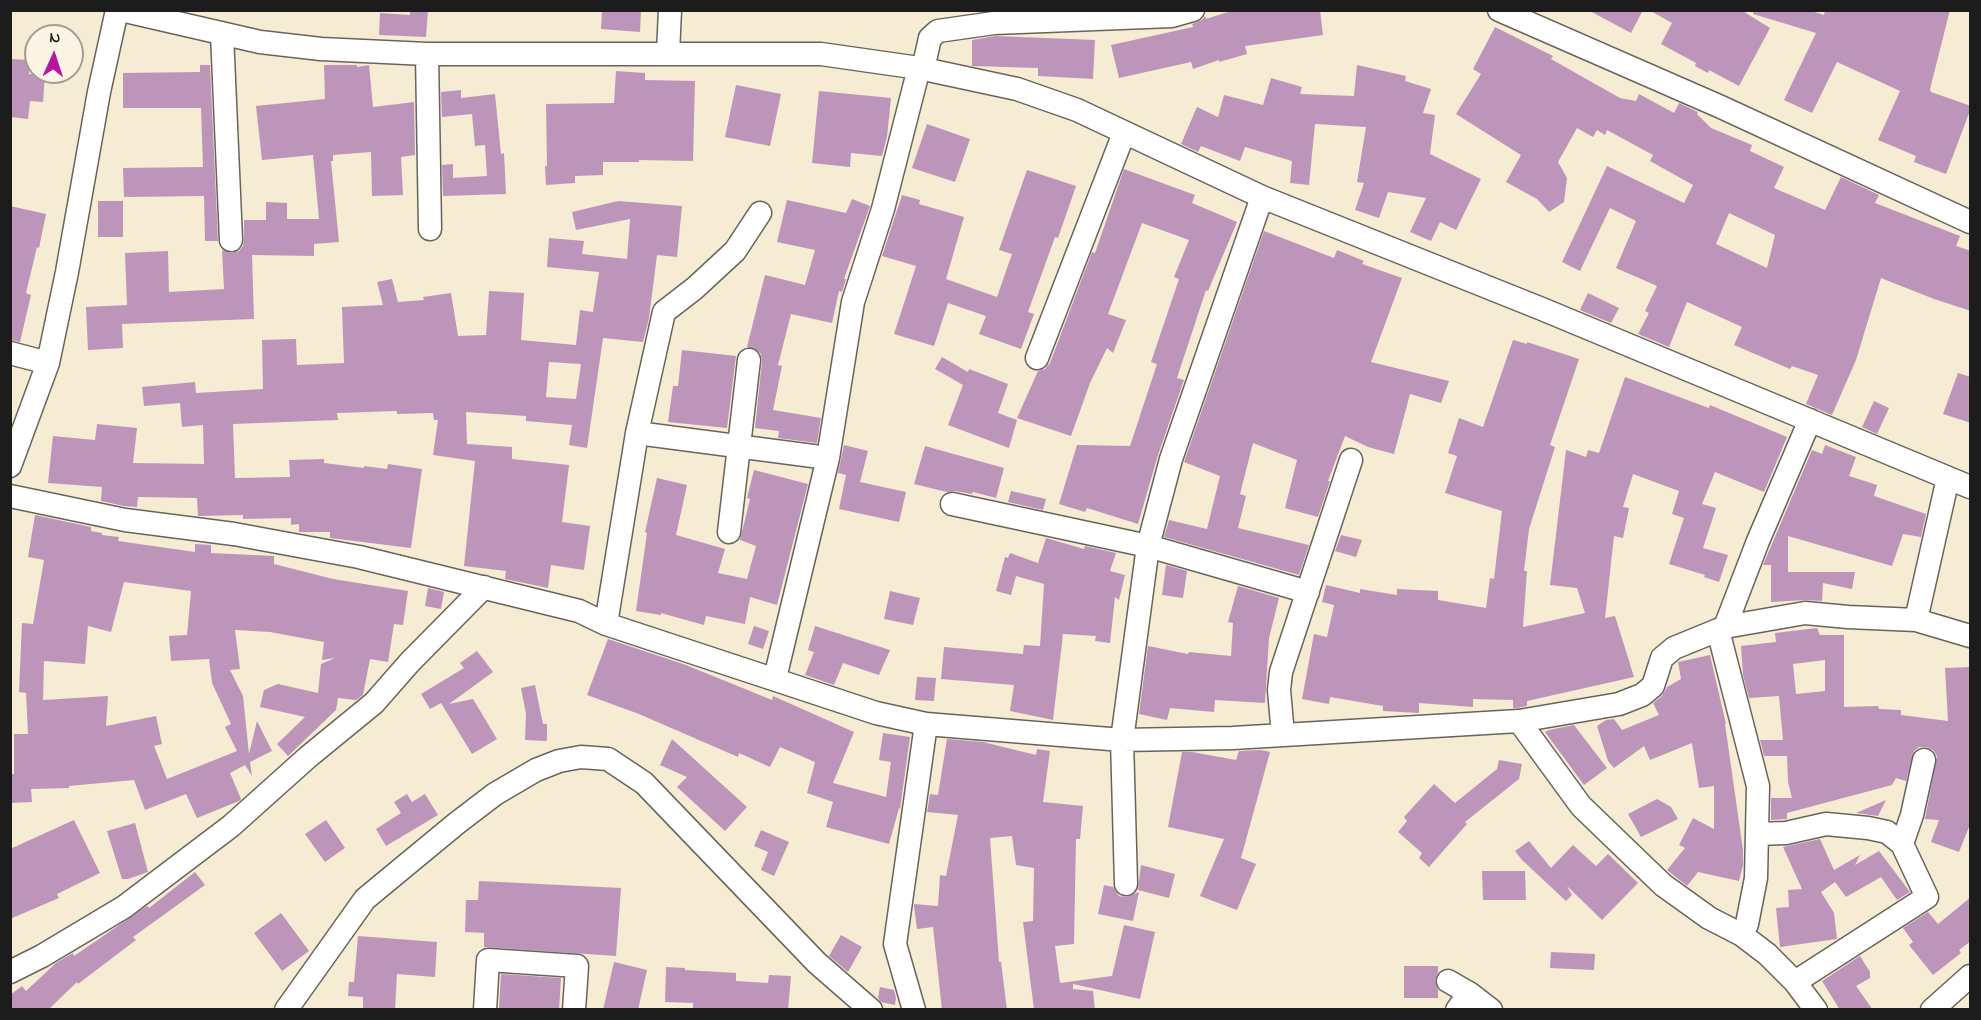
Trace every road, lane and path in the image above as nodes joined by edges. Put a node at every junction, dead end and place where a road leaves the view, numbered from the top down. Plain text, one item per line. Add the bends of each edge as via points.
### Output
1 (117, 10) edge
2 (121, 10) edge
3 (670, 10) edge
4 (1193, 10) edge
5 (1499, 10) edge
6 (222, 34) junction
7 (668, 53) junction
8 (427, 54) junction
9 (921, 69) junction
10 (1124, 133) junction
11 (1262, 197) junction
12 (760, 213) dead end
13 (1971, 222) edge
14 (430, 229) dead end
15 (231, 240) dead end
16 (10, 353) edge
17 (1037, 358) dead end
18 (749, 360) dead end
19 (48, 363) junction
20 (1810, 420) junction
21 (637, 433) junction
22 (739, 447) junction
23 (828, 458) junction
24 (1351, 460) dead end
25 (10, 466) edge
26 (1948, 478) junction
27 (1971, 487) edge
28 (10, 496) edge
29 (952, 504) dead end
30 (729, 532) dead end
31 (1148, 546) junction
32 (484, 587) junction
33 (1308, 591) junction
34 (1916, 620) junction
35 (606, 624) junction
36 (1721, 629) junction
37 (1971, 636) edge
38 (775, 678) junction
39 (1519, 721) junction
40 (926, 724) junction
41 (1283, 735) junction
42 (1122, 740) junction
43 (1924, 760) dead end
44 (1757, 834) junction
45 (1902, 844) junction
46 (1126, 884) dead end
47 (1742, 935) junction
48 (10, 972) edge
49 (1971, 976) edge
50 (1448, 981) dead end
51 (1795, 982) junction
52 (1463, 1001) edge
53 (286, 1010) edge
54 (485, 1010) edge
55 (574, 1010) edge
56 (871, 1010) edge
57 (914, 1010) edge
58 (1491, 1010) edge
59 (1816, 1010) edge
60 (1932, 1010) edge

1 - 19 street
2 - 6 street
3 - 7 street
4 - 9 street via 1172,16 994,23 938,31 930,38
5 - 13 street
6 - 8 street via 321,49
6 - 15 street
7 - 8 street
7 - 9 street via 821,54
8 - 14 street
9 - 10 street via 1017,89 1077,110
9 - 23 street via 853,302
10 - 11 street
10 - 17 street
11 - 20 street
11 - 31 street via 1171,459
12 - 21 street via 735,251 664,312
16 - 19 street
18 - 22 street
19 - 25 street
20 - 26 street
20 - 36 street
21 - 22 street
21 - 35 street
22 - 23 street
22 - 30 street
23 - 38 street
24 - 33 street
26 - 27 street
26 - 34 street
28 - 32 street via 125,520 234,534 359,557
29 - 31 street
31 - 33 street
31 - 42 street
32 - 35 street via 579,610
32 - 48 street via 374,703 231,826 124,908
33 - 41 street via 1280,681
34 - 36 street via 1805,613
34 - 37 street
35 - 38 street
36 - 39 street via 1674,648 1662,658 1653,686 1642,695 1619,704
36 - 44 street via 1758,786
38 - 40 street via 876,713
39 - 41 street
39 - 47 street via 1581,806 1663,885 1709,918
40 - 42 street
40 - 57 street via 895,944
41 - 42 street
42 - 46 street
43 - 45 street
44 - 45 street via 1786,833 1826,824 1887,832
44 - 47 street via 1755,878
45 - 51 street via 1927,897
47 - 51 street
49 - 60 street
50 - 52 street
51 - 59 street
52 - 58 street
53 - 56 street via 365,899 495,794 536,770 581,757 608,759 644,783 817,963
54 - 55 street via 488,960 577,966

